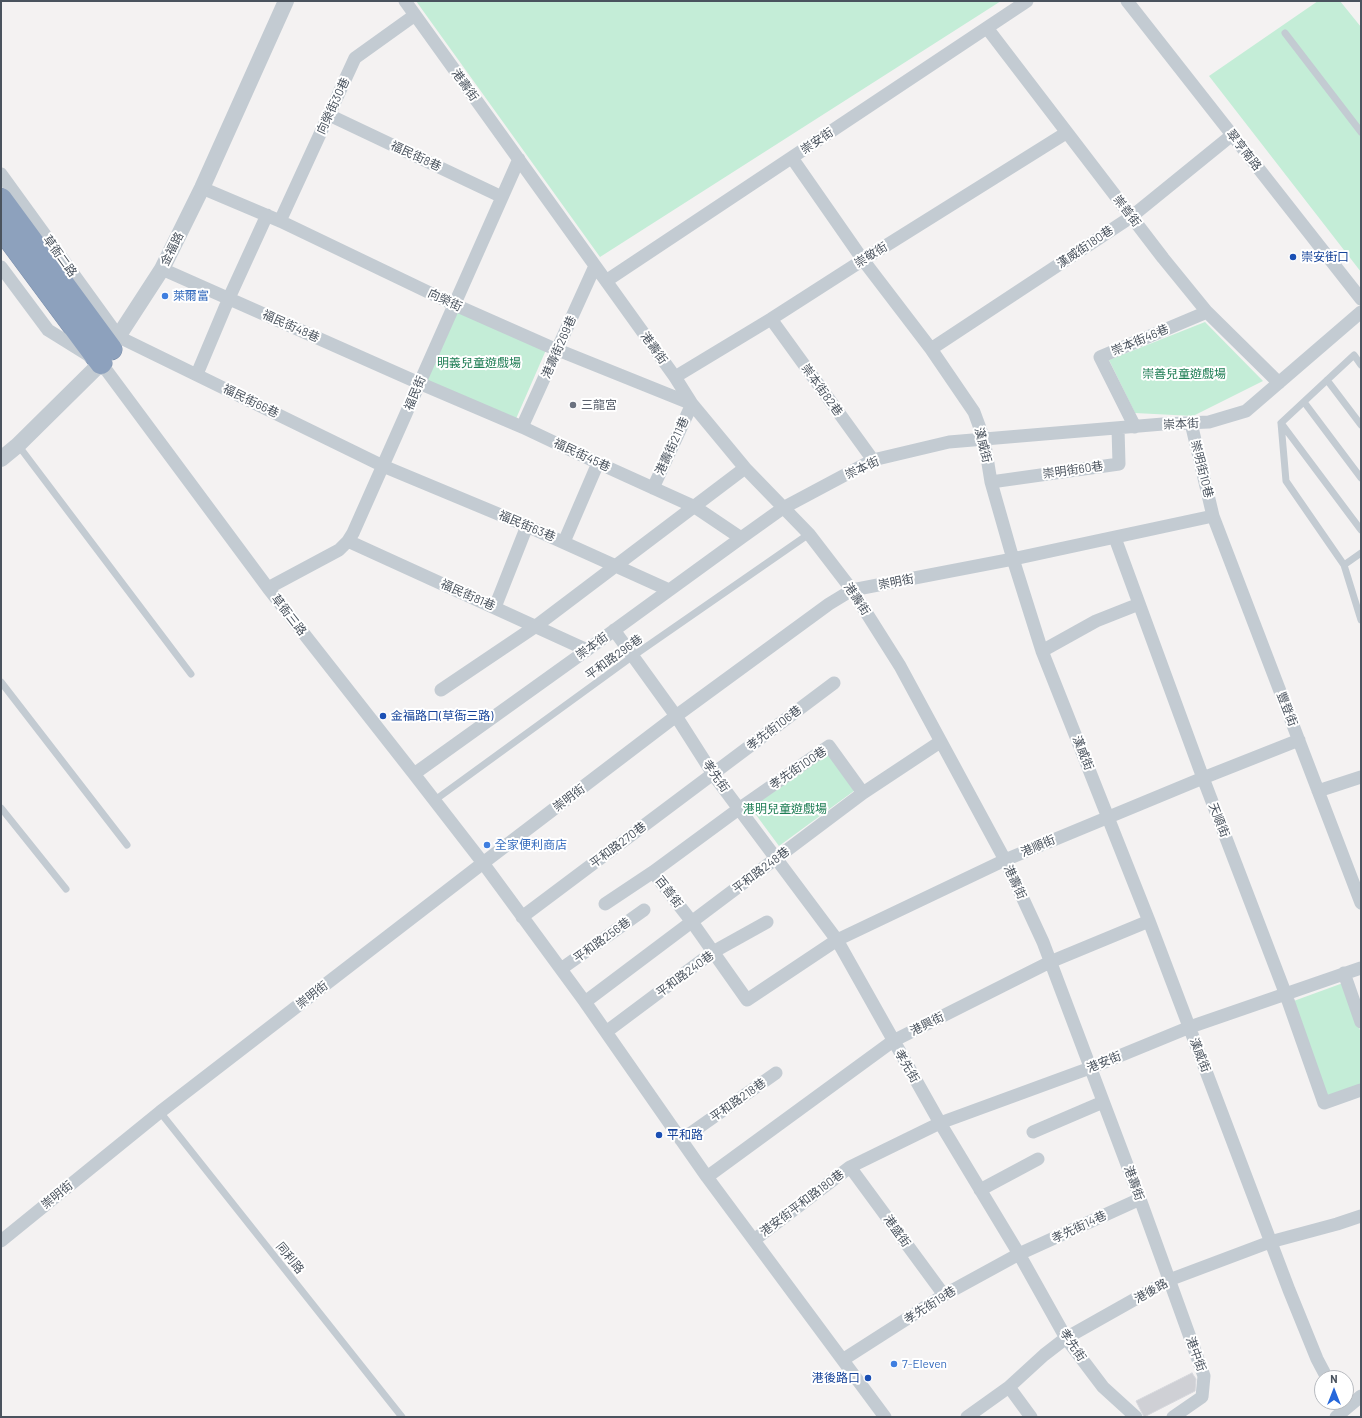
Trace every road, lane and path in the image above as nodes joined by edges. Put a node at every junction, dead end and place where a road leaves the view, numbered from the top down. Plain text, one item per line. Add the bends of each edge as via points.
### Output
1 (286, 1) edge
2 (405, 1) edge
3 (1027, 1) edge
4 (1127, 1) edge
5 (415, 15) junction
6 (987, 28) junction
7 (1285, 33) dead end
8 (329, 115) junction
9 (1361, 132) edge
10 (1066, 133) junction
11 (1232, 136) junction
12 (792, 158) junction
13 (519, 160) junction
14 (1, 174) edge
15 (202, 188) junction
16 (502, 197) junction
17 (1, 199) edge
18 (267, 215) junction
19 (1131, 216) junction
20 (280, 221) junction
21 (1, 228) edge
22 (863, 260) junction
23 (595, 266) junction
24 (1, 267) edge
25 (162, 269) junction
26 (606, 281) junction
27 (229, 298) junction
28 (1361, 299) edge
29 (453, 304) junction
30 (1207, 312) junction
31 (1361, 312) edge
32 (772, 319) junction
33 (110, 349) junction
34 (931, 349) junction
35 (557, 350) junction
36 (1361, 365) edge
37 (197, 374) junction
38 (675, 377) junction
39 (1327, 380) junction
40 (419, 383) junction
41 (1279, 383) junction
42 (1304, 402) junction
43 (692, 404) junction
44 (1191, 423) junction
45 (1281, 423) junction
46 (1361, 425) edge
47 (522, 427) junction
48 (1134, 427) junction
49 (1118, 428) junction
50 (984, 439) junction
51 (18, 445) junction
52 (1, 459) edge
53 (873, 460) junction
54 (598, 463) junction
55 (383, 466) junction
56 (745, 468) junction
57 (1361, 478) edge
58 (991, 482) junction
59 (653, 488) junction
60 (695, 507) junction
61 (783, 508) junction
62 (1214, 516) junction
63 (527, 526) junction
64 (1361, 530) edge
65 (809, 534) junction
66 (740, 538) junction
67 (1115, 538) junction
68 (348, 541) junction
69 (564, 542) junction
70 (1361, 553) edge
71 (1013, 559) junction
72 (616, 565) junction
73 (1344, 565) junction
74 (268, 588) junction
75 (669, 590) junction
76 (852, 590) junction
77 (1354, 596) junction
78 (1361, 599) edge
79 (1139, 604) junction
80 (495, 608) junction
81 (1361, 620) edge
82 (536, 626) junction
83 (614, 630) junction
84 (587, 650) junction
85 (1042, 651) junction
86 (633, 656) junction
87 (191, 674) dead end
88 (1, 682) edge
89 (834, 683) dead end
90 (441, 690) dead end
91 (676, 716) junction
92 (1299, 740) junction
93 (940, 742) junction
94 (414, 774) junction
95 (714, 774) junction
96 (1361, 777) edge
97 (1203, 778) junction
98 (1318, 791) junction
99 (863, 793) junction
100 (435, 800) junction
101 (1, 808) edge
102 (740, 808) junction
103 (1108, 817) junction
104 (127, 845) dead end
105 (776, 858) junction
106 (1005, 860) junction
107 (483, 864) junction
108 (653, 872) junction
109 (66, 889) dead end
110 (1361, 903) edge
111 (605, 904) dead end
112 (644, 910) dead end
113 (522, 917) junction
114 (1149, 921) junction
115 (692, 922) junction
116 (767, 922) dead end
117 (837, 940) junction
118 (713, 952) junction
119 (1050, 962) junction
120 (1361, 968) edge
121 (561, 970) junction
122 (1344, 973) junction
123 (1286, 995) junction
124 (748, 1000) joint
125 (585, 1002) junction
126 (1361, 1022) edge
127 (1190, 1027) junction
128 (606, 1032) junction
129 (893, 1041) junction
130 (1090, 1068) junction
131 (776, 1073) dead end
132 (1361, 1090) edge
133 (1103, 1102) junction
134 (160, 1112) junction
135 (940, 1123) junction
136 (1033, 1132) dead end
137 (681, 1140) junction
138 (1038, 1159) dead end
139 (850, 1167) junction
140 (707, 1177) junction
141 (980, 1190) junction
142 (1140, 1199) junction
143 (1361, 1216) edge
144 (754, 1240) junction
145 (1, 1241) edge
146 (1270, 1242) junction
147 (1019, 1254) junction
148 (1169, 1280) junction
149 (944, 1295) junction
150 (1066, 1338) junction
151 (844, 1360) junction
152 (1323, 1370) edge
153 (1009, 1387) junction
154 (1361, 1396) edge
155 (1343, 1411) edge
156 (402, 1417) edge
157 (885, 1417) edge
158 (967, 1417) edge
159 (1030, 1417) edge
160 (1136, 1417) edge
161 (1174, 1417) edge

1 - 15 street, 金福路
2 - 5 street, 港壽街
3 - 6 street, 崇安街
4 - 11 street, 翠亨南路
5 - 8 street, 向榮街30巷 via 355,58
5 - 13 street, 港壽街
6 - 10 street, 崇善街
6 - 12 street, 崇安街
7 - 9 lane
8 - 16 street, 福民街8巷
8 - 20 street, 向榮街30巷
10 - 19 street, 崇善街
10 - 22 street, 崇敬街
11 - 19 street, 漢威街180巷
11 - 28 street, 翠亨南路
12 - 22 street, 漢威街
12 - 26 street, 崇安街
13 - 16 street, 福民街
13 - 23 street, 港壽街
14 - 33 street, 草衙二路
15 - 18 street, 向榮街
15 - 25 street, 金福路
16 - 29 street, 福民街
17 - 33 highway
18 - 20 street, 向榮街
18 - 27 street
19 - 30 street, 崇善街
19 - 34 street, 漢威街180巷
20 - 29 street, 向榮街
21 - 33 highway
22 - 32 street, 崇敬街
22 - 34 street, 漢威街
23 - 26 street, 港壽街
23 - 35 street, 港壽街269巷
24 - 33 street via 48,330
25 - 27 street, 福民街48巷
25 - 33 street, 金福路
26 - 38 street, 港壽街
27 - 37 street
27 - 40 street, 福民街48巷
29 - 35 street, 向榮街
29 - 40 street, 福民街
30 - 41 street, 崇善街
30 - 48 street, 崇本街46巷 via 1100,358
31 - 41 street, 崇本街
32 - 38 street, 崇敬街
32 - 53 street, 崇本街82巷
33 - 37 street, 福民街66巷
33 - 51 street, 金福路
33 - 74 street, 草衙三路
34 - 50 street, 漢威街 via 974,412
35 - 43 street, 向榮街
35 - 47 street, 港壽街269巷
36 - 39 lane via 1354,355
37 - 55 street, 福民街66巷
38 - 43 street, 港壽街
39 - 42 lane
39 - 46 lane
40 - 47 street, 福民街45巷
40 - 55 street, 福民街
41 - 44 street, 崇本街 via 1246,411 1209,422
42 - 45 lane
42 - 57 lane
43 - 56 street, 港壽街
43 - 59 street, 港壽街211巷
44 - 48 street, 崇本街
44 - 62 street, 崇明街10巷
45 - 64 lane
45 - 73 lane via 1286,481
47 - 54 street, 福民街45巷
48 - 49 street, 崇本街
49 - 50 street, 崇本街
49 - 58 street, 崇明街60巷 via 1119,464
50 - 53 street, 崇本街 via 949,442
50 - 58 street, 漢威街
51 - 52 street, 金福路
51 - 87 lane
53 - 61 street, 崇本街
54 - 59 street, 福民街45巷
54 - 69 street
55 - 63 street, 福民街63巷
55 - 68 street, 福民街
56 - 60 street
56 - 61 street, 港壽街
58 - 71 street, 漢威街
59 - 60 street, 福民街45巷
60 - 66 street, 福民街45巷
60 - 72 street
61 - 65 street, 港壽街
61 - 66 street, 崇本街
62 - 67 street, 崇明街
62 - 92 street, 豐登街
63 - 69 street, 福民街63巷
63 - 80 street
65 - 76 street, 港壽街
65 - 86 lane, 平和路296巷
66 - 75 street, 崇本街
67 - 71 street, 崇明街
67 - 79 street, 天順街
68 - 74 street, 福民街 via 339,550
68 - 80 street, 福民街81巷
69 - 72 street, 福民街63巷
70 - 73 lane
71 - 76 street, 崇明街
71 - 85 street, 漢威街
72 - 75 street, 福民街63巷
72 - 82 street
73 - 77 lane
74 - 94 street, 草衙三路
75 - 83 street, 崇本街
76 - 91 street, 崇明街 via 829,604
76 - 93 street, 港壽街 via 900,666
77 - 78 lane
77 - 81 lane
79 - 85 street via 1096,620
79 - 97 street, 天順街
80 - 82 street, 福民街81巷
82 - 84 street, 福民街81巷
82 - 90 street
83 - 84 street, 崇本街
83 - 86 street, 孝先街
84 - 94 street, 崇本街
85 - 103 street, 漢威街
86 - 91 street, 孝先街
86 - 100 lane, 平和路296巷
88 - 104 lane
89 - 95 street, 孝先街106巷
91 - 95 street, 孝先街
91 - 107 street, 崇明街
92 - 97 street, 港順街
92 - 98 street, 豐登街
93 - 99 street, 平和路248巷
93 - 106 street, 港壽街
94 - 100 street, 草衙三路
95 - 102 street, 孝先街
95 - 113 street, 平和路270巷
96 - 98 street
97 - 103 street, 港順街
97 - 123 street, 天順街
98 - 110 street, 豐登街
99 - 102 street, 孝先街100巷 via 829,746
99 - 105 street, 平和路248巷
100 - 107 street, 草衙三路
101 - 109 lane
102 - 105 street, 孝先街
102 - 108 street, 百善街
103 - 106 street, 港順街
103 - 114 street, 漢威街
105 - 115 street, 平和路248巷
105 - 117 street, 孝先街
106 - 117 street, 港順街
106 - 119 street, 港壽街
107 - 113 street
107 - 134 street, 崇明街
108 - 111 street
108 - 115 street, 百善街
112 - 121 street, 平和路256巷
113 - 121 street
114 - 119 street, 港興街
114 - 127 street, 漢威街
115 - 118 street, 百善街
115 - 125 street, 平和路248巷
116 - 118 street, 平和路240巷
117 - 124 street, 港順街
117 - 129 street, 孝先街
118 - 124 street, 百善街
118 - 128 street, 平和路240巷
119 - 129 street, 港興街
119 - 130 street, 港壽街
120 - 122 street, 港安街
121 - 125 street
122 - 123 street, 港安街
122 - 126 street
123 - 127 street, 港安街
123 - 132 street, 天順街 via 1324,1103
125 - 128 street
127 - 130 street, 港安街
127 - 146 street, 漢威街
128 - 137 street
129 - 135 street, 孝先街
129 - 140 street, 港興街
130 - 133 street, 港壽街
130 - 135 street, 港安街
131 - 137 street, 平和路218巷
133 - 136 street
133 - 142 street, 港壽街
134 - 145 street, 崇明街
134 - 156 lane, 同利路
135 - 139 street, 港安街
135 - 141 street, 孝先街
137 - 140 street
138 - 141 street
139 - 144 street, 港安街平和路180巷
139 - 149 street, 港盛街
140 - 144 street
141 - 147 street, 孝先街
142 - 147 street, 孝先街14巷
142 - 148 street, 港壽街
143 - 146 street, 港後路
144 - 151 street
146 - 148 street, 港後路
146 - 152 street, 漢威街
147 - 149 street, 孝先街19巷
147 - 150 street, 孝先街
148 - 150 street, 港後路
148 - 161 street, 港中街 via 1204,1376 1202,1397
149 - 151 street, 孝先街19巷
150 - 153 street, 港後路
150 - 160 street, 孝先街 via 1103,1387
151 - 157 street
153 - 158 street, 港後路
153 - 159 street
154 - 155 street

